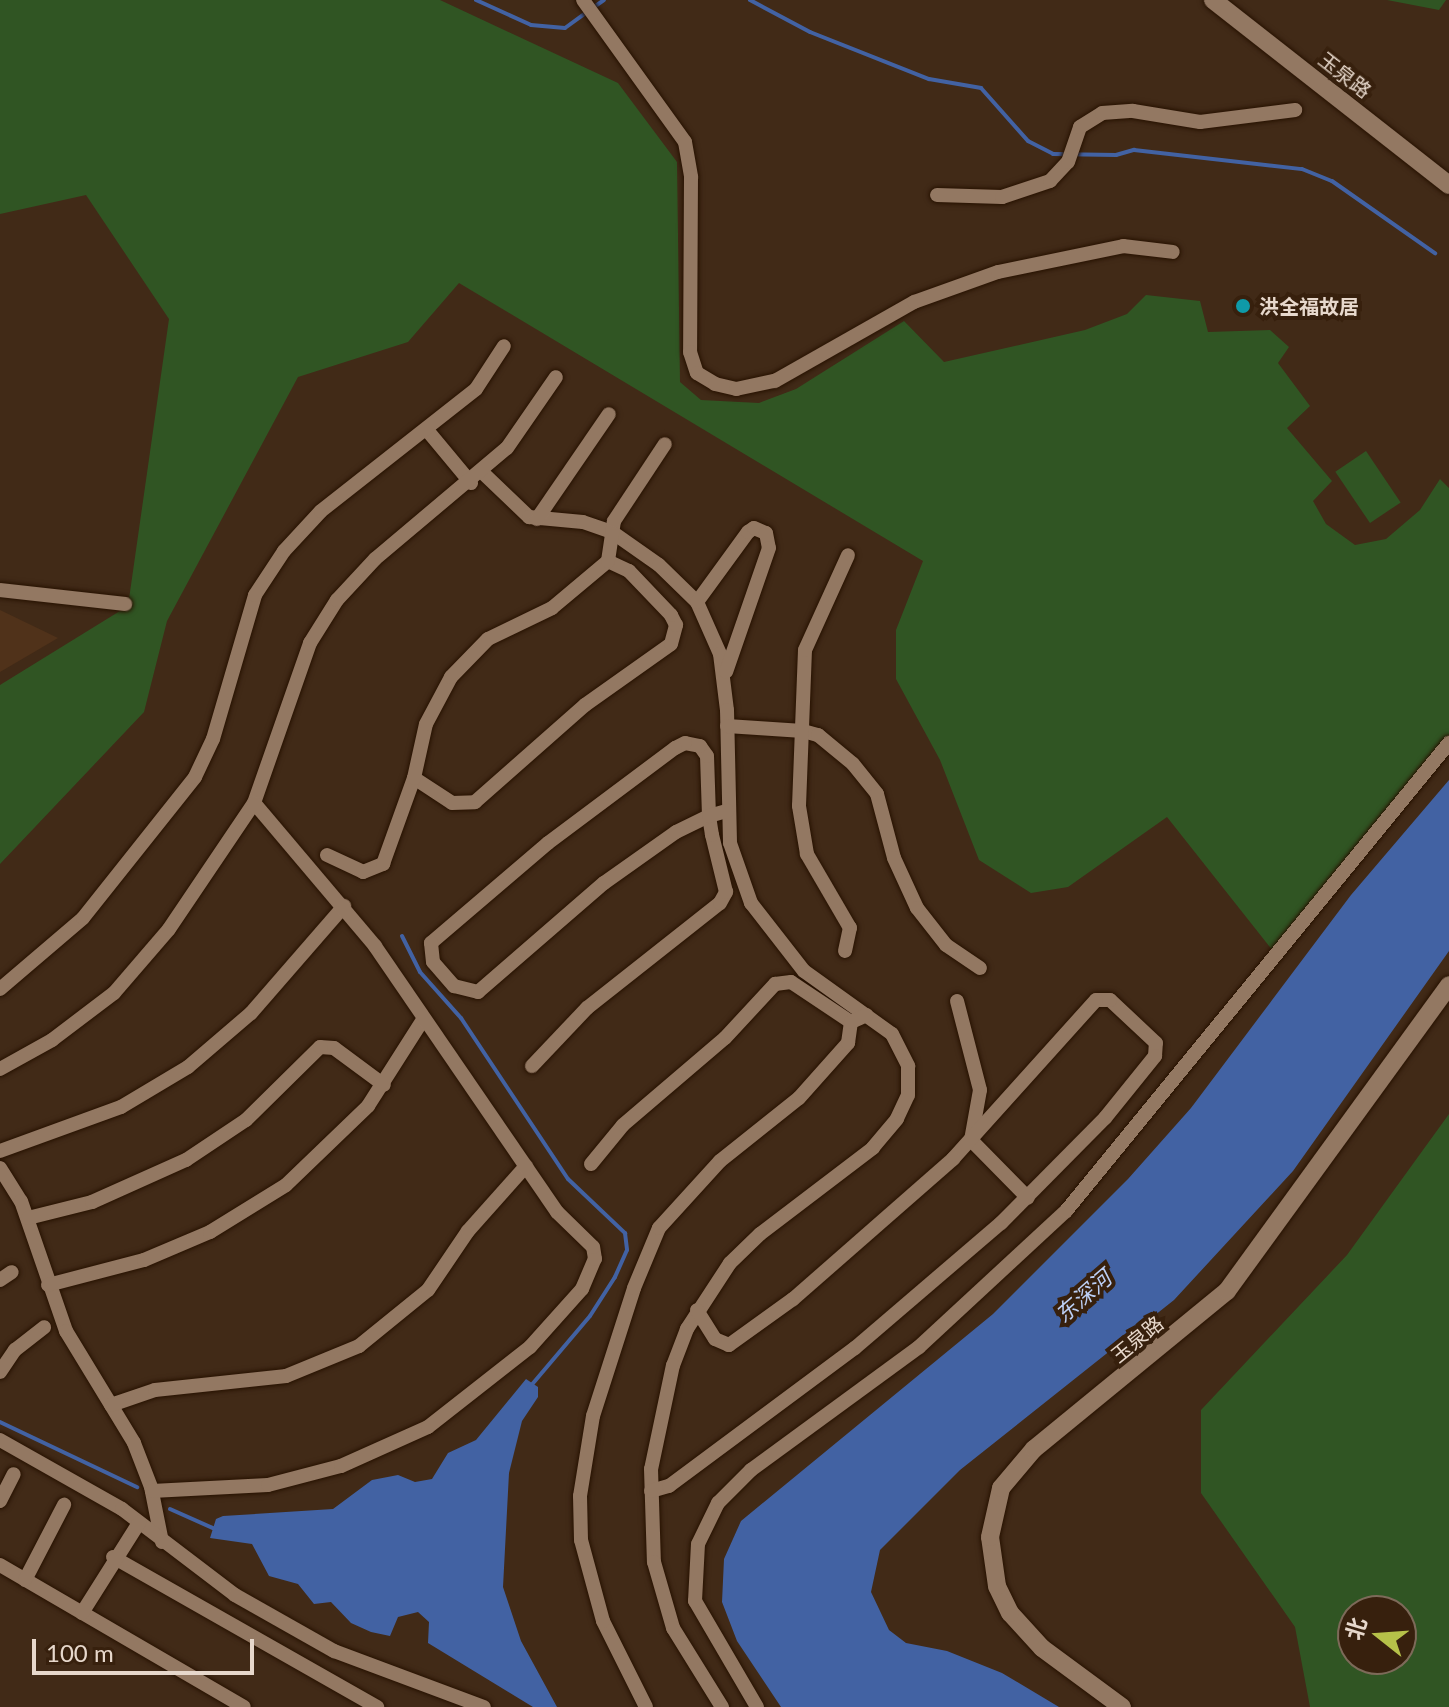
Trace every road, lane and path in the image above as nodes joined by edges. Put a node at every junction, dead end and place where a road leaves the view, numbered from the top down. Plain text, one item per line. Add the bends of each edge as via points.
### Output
1 (1213, 0) edge
2 (584, 1) edge
3 (1295, 110) dead end
4 (1449, 185) edge
5 (937, 195) dead end
6 (1173, 252) dead end
7 (504, 346) dead end
8 (556, 377) dead end
9 (609, 414) dead end
10 (427, 430) junction
11 (665, 444) dead end
12 (483, 473) junction
13 (471, 483) junction
14 (537, 519) junction
15 (612, 532) junction
16 (848, 555) dead end
17 (608, 561) junction
18 (0, 590) edge
19 (697, 602) junction
20 (125, 604) dead end
21 (725, 680) junction
22 (727, 726) junction
23 (803, 731) junction
24 (1449, 743) edge
25 (414, 778) junction
26 (254, 803) junction
27 (727, 811) junction
28 (709, 816) junction
29 (327, 855) dead end
30 (344, 906) junction
31 (845, 951) dead end
32 (980, 968) dead end
33 (1449, 985) edge
34 (0, 989) edge
35 (957, 1001) dead end
36 (867, 1015) junction
37 (424, 1018) junction
38 (851, 1022) junction
39 (532, 1066) dead end
40 (0, 1069) edge
41 (384, 1085) junction
42 (971, 1140) junction
43 (0, 1151) edge
44 (591, 1164) dead end
45 (526, 1166) junction
46 (0, 1168) edge
47 (1028, 1198) junction
48 (28, 1218) junction
49 (48, 1285) junction
50 (697, 1310) junction
51 (44, 1327) dead end
52 (0, 1372) edge
53 (111, 1405) junction
54 (0, 1440) edge
55 (14, 1474) dead end
56 (152, 1491) junction
57 (651, 1491) junction
58 (0, 1501) edge
59 (64, 1505) dead end
60 (139, 1523) junction
61 (162, 1542) junction
62 (113, 1557) junction
63 (0, 1565) edge
64 (25, 1580) junction
65 (82, 1613) junction
66 (244, 1707) edge
67 (377, 1707) edge
68 (484, 1707) edge
69 (646, 1707) edge
70 (722, 1707) edge
71 (757, 1707) edge
72 (1122, 1707) edge

1 - 4 street, 玉泉路
2 - 6 street via 685,142 691,177 690,352 697,373 715,384 736,389 775,381 914,302 998,272 1123,246
3 - 5 street via 1200,122 1116,110 1089,118 1068,162 1050,181 1017,193
7 - 10 street via 476,389
8 - 12 street via 530,422
9 - 14 street
10 - 13 street
10 - 34 street via 321,511 284,551 255,595 213,739 195,777 83,918
11 - 15 street
12 - 13 street
12 - 14 street via 522,512
13 - 26 street via 375,559 337,600 310,643
14 - 15 street via 583,522
15 - 17 street
15 - 19 street via 659,565
16 - 23 street via 805,650
17 - 25 street via 570,597 488,639 470,655 436,700
17 - 25 street via 629,571 671,615 676,625 671,644 585,705 475,802 452,803
18 - 20 street
19 - 21 street via 715,636
19 - 21 street via 748,532 754,528 766,533 769,548 732,642
21 - 22 street
22 - 23 street
22 - 27 street
23 - 31 street via 802,832 814,871 850,928
23 - 32 street via 834,747 868,779 917,908 946,945
24 - 71 street via 1066,1211 919,1347 751,1470 718,1503 693,1565 695,1601
25 - 29 street via 383,864 363,872
26 - 30 street
26 - 40 street via 200,889 114,993 52,1040
27 - 28 street
27 - 36 street via 738,874 766,927 804,971
28 - 28 street via 676,832 576,904 478,992 461,991 433,962 429,953 438,934 548,843 685,743 700,746 707,756
28 - 39 street via 725,877 720,903 587,1008
30 - 37 street
30 - 43 street via 278,985 188,1067 121,1107
33 - 72 street, 玉泉路 via 1227,1291 1034,1449 1001,1488 993,1511 991,1549 997,1586 1010,1613 1042,1648
35 - 42 street via 980,1090
36 - 38 street
36 - 50 street via 892,1034 908,1066 908,1095 897,1119 856,1162 760,1234 730,1263
37 - 41 street
37 - 45 street
38 - 44 street via 791,982 775,984 717,1045 623,1125
38 - 69 street via 848,1043 807,1090 720,1161 659,1228 593,1416 580,1496 581,1540 603,1621
41 - 48 street via 334,1048 320,1047 246,1120 186,1160 92,1202
41 - 49 street via 317,1161 250,1208 144,1260
42 - 47 street
42 - 47 street via 1096,1000 1110,1000 1156,1043 1155,1056 1105,1118
42 - 50 street via 845,1257 737,1341 721,1345
45 - 53 street via 468,1231 428,1290 359,1346 286,1376 155,1390
45 - 56 street via 557,1212 593,1247 595,1259 582,1289 502,1373 428,1427 341,1466 268,1485
46 - 48 street
47 - 57 street via 855,1348 669,1486
48 - 49 street
49 - 53 street via 72,1343
50 - 57 street via 662,1403
51 - 52 street via 15,1350
53 - 56 street via 134,1443
54 - 60 street
55 - 58 street
56 - 61 street
57 - 70 street via 661,1598 684,1648
59 - 64 street
60 - 61 street
60 - 62 street
61 - 68 street via 235,1595 342,1656
62 - 65 street
62 - 67 street
63 - 64 street
64 - 65 street
65 - 66 street

